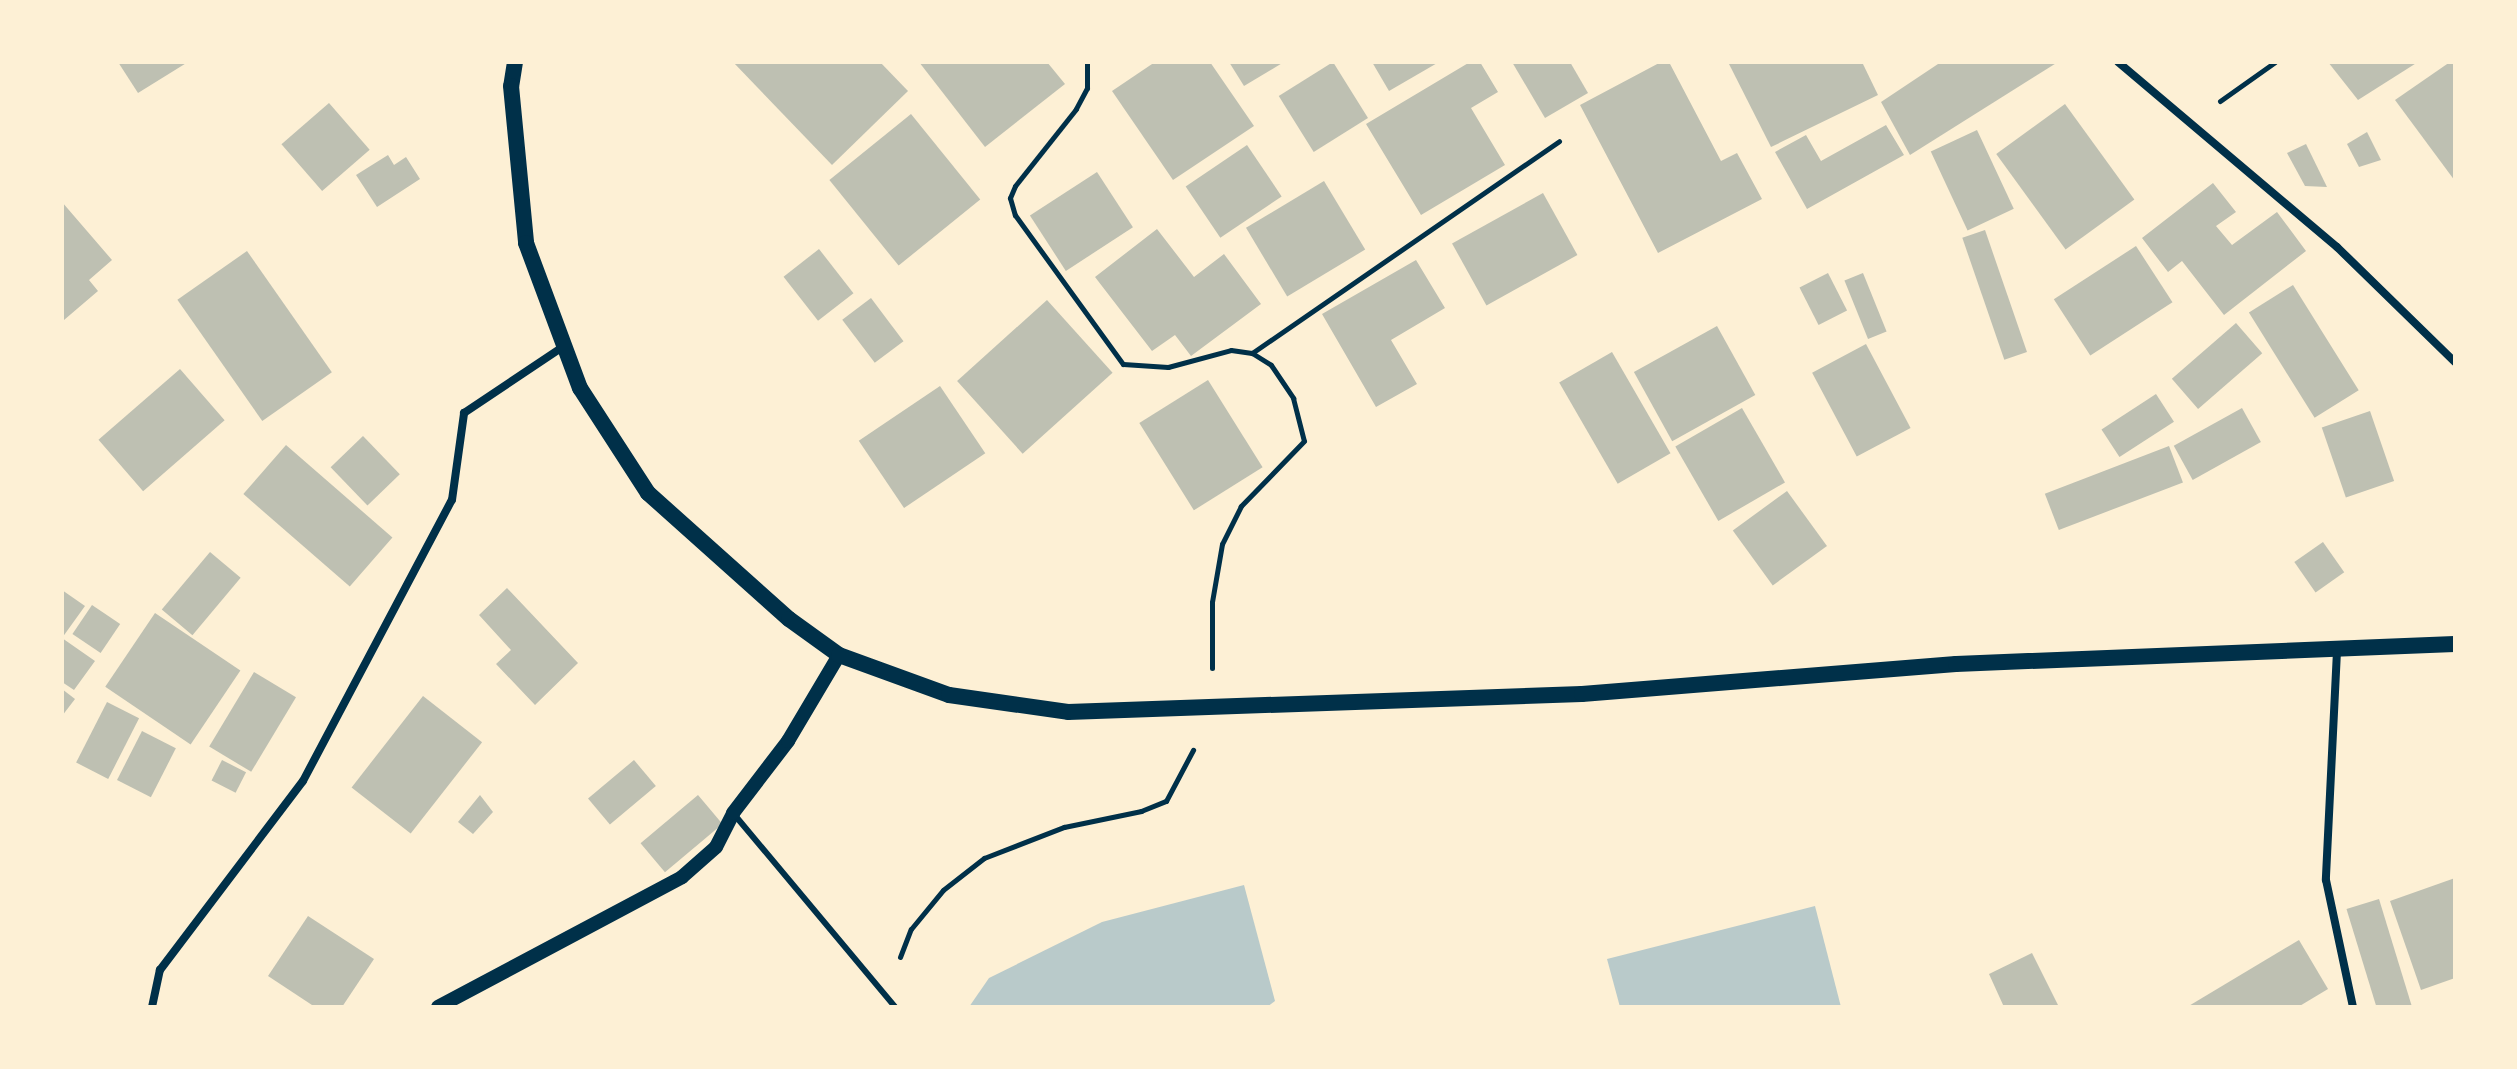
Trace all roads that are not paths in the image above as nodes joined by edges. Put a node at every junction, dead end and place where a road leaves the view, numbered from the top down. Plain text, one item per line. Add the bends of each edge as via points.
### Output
1 (515, 62) edge
2 (2118, 62) edge
3 (564, 346) junction
4 (2455, 362) edge
5 (2455, 644) edge
6 (2337, 651) junction
7 (839, 655) junction
8 (733, 813) junction
9 (152, 1007) edge
10 (438, 1007) edge
11 (895, 1007) edge
12 (2353, 1007) edge

1 - 3 main road via 511,86 526,243
2 - 4 street via 2337,247
3 - 7 main road via 580,388 648,493 789,619
3 - 9 street via 464,413 452,500 303,781 160,970
5 - 6 main road
6 - 7 main road via 1956,664 1582,694 1068,712 949,695
6 - 12 street via 2326,880
7 - 8 street via 788,741
8 - 10 street via 716,847 682,877
8 - 11 lane

